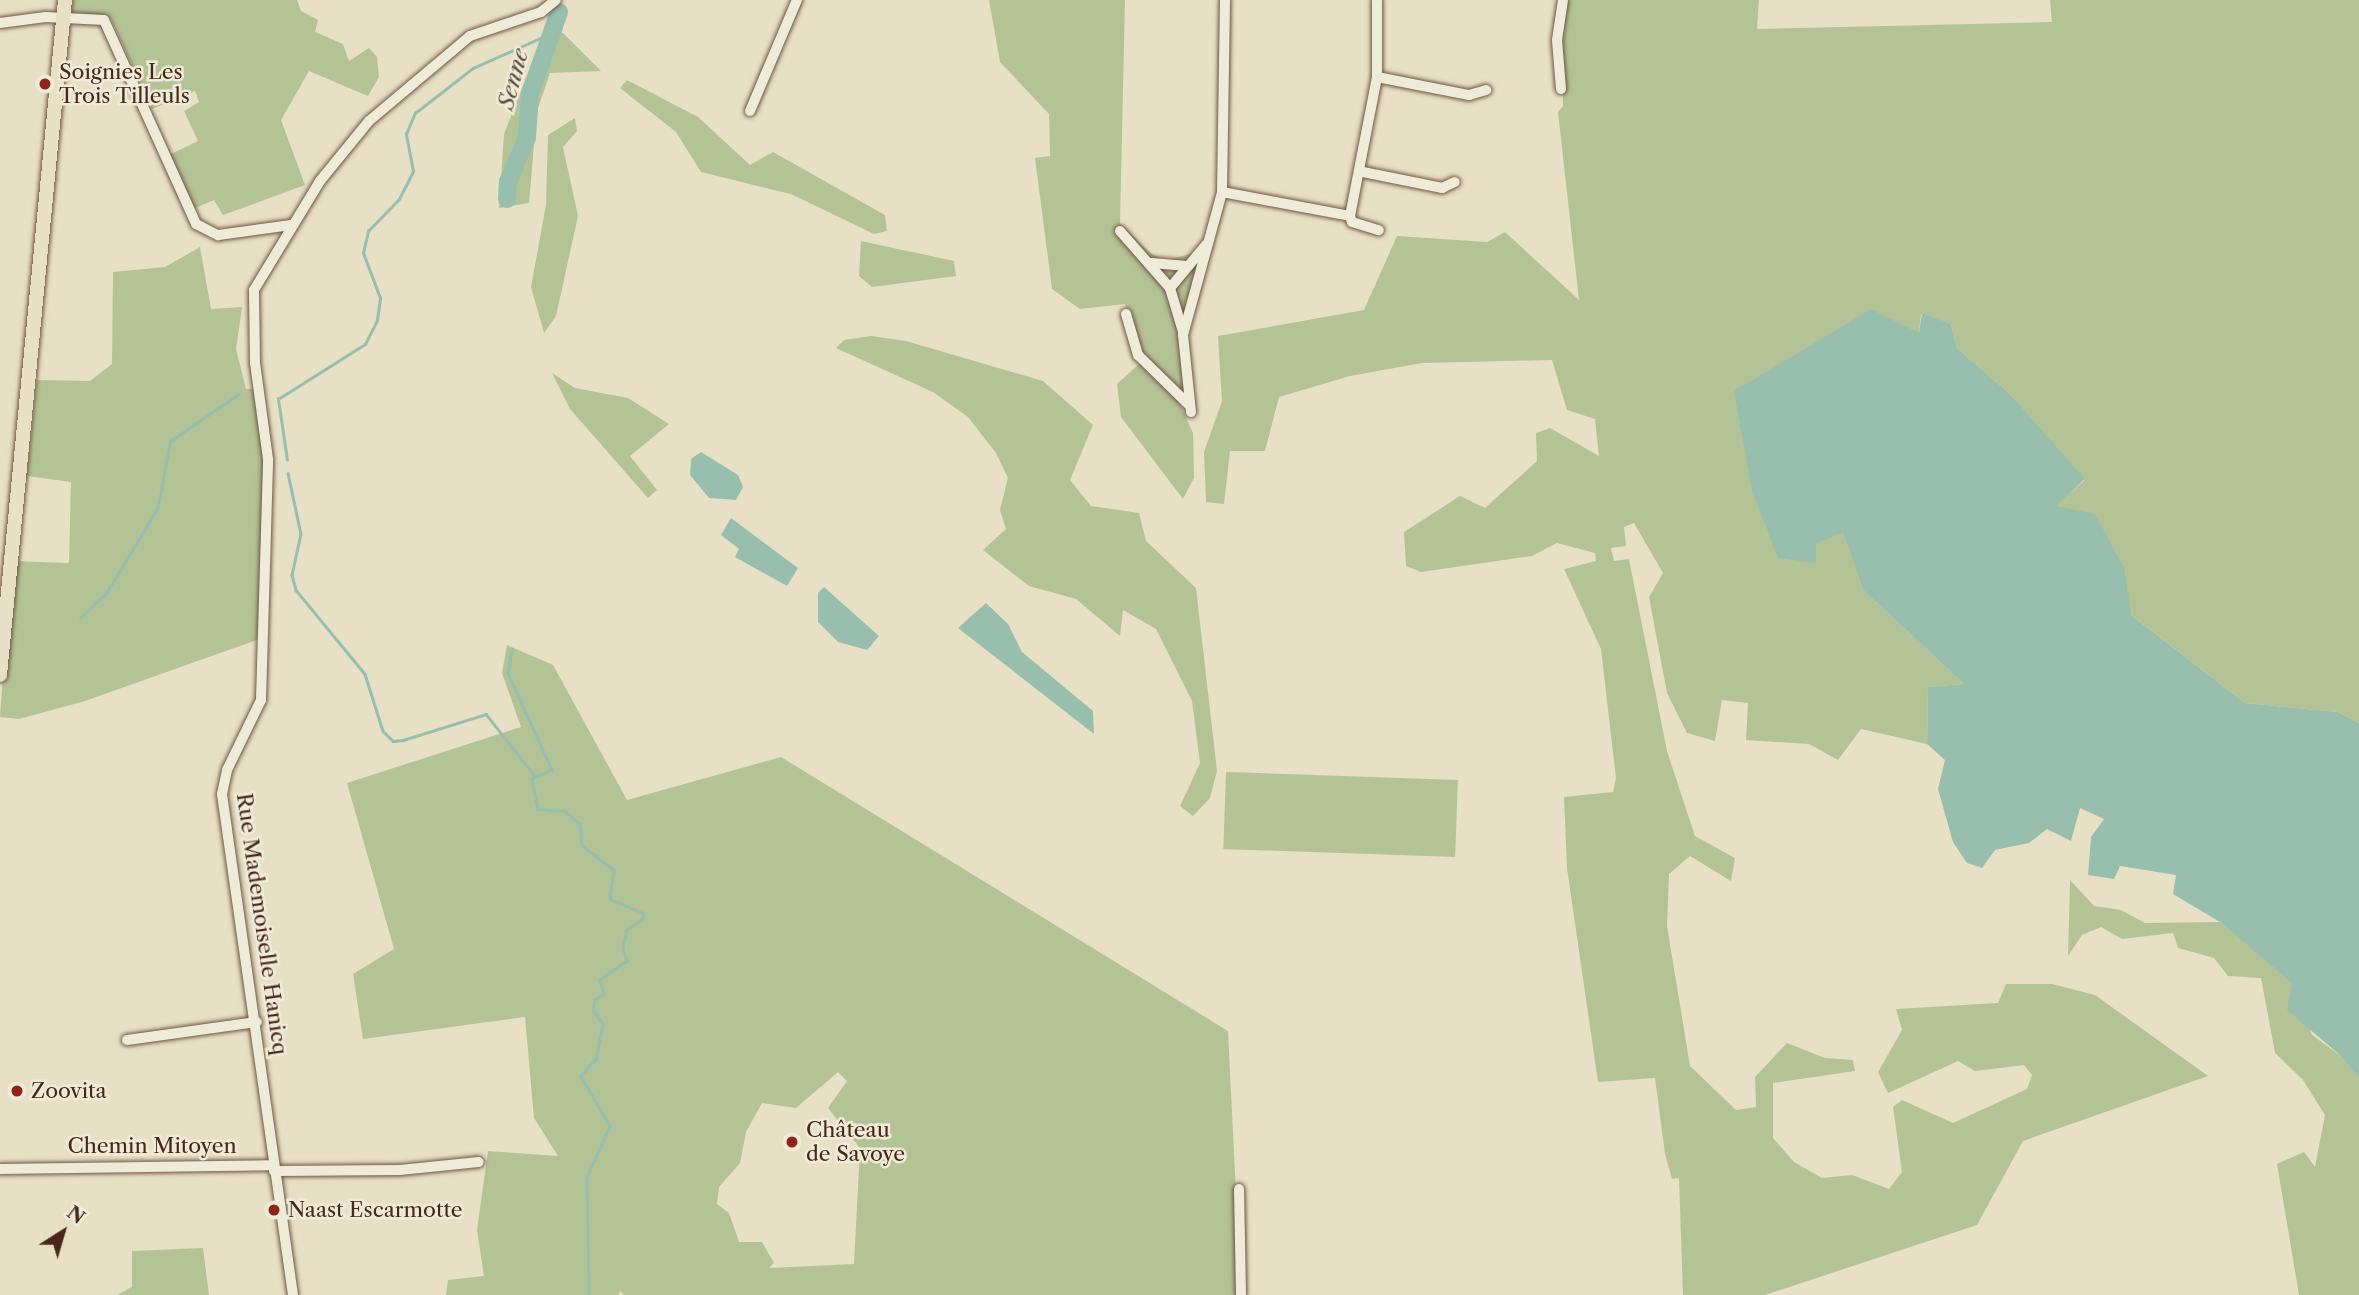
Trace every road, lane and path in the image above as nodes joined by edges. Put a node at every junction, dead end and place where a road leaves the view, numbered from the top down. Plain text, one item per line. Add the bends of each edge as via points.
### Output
1 (65, 0) edge
2 (556, 0) edge
3 (797, 0) edge
4 (1226, 0) edge
5 (1377, 0) edge
6 (1563, 0) edge
7 (63, 17) junction
8 (0, 23) edge
9 (1377, 77) junction
10 (1561, 89) dead end
11 (1486, 90) dead end
12 (750, 111) dead end
13 (1363, 172) junction
14 (1455, 182) dead end
15 (1222, 192) junction
16 (1350, 216) junction
17 (291, 225) junction
18 (1379, 230) dead end
19 (1120, 231) dead end
20 (1209, 240) junction
21 (1152, 262) junction
22 (1184, 266) junction
23 (1170, 288) junction
24 (1126, 314) dead end
25 (1183, 335) junction
26 (1187, 377) junction
27 (1171, 382) junction
28 (0, 675) edge
29 (257, 1022) junction
30 (127, 1041) dead end
31 (0, 1161) edge
32 (479, 1162) dead end
33 (30, 1165) junction
34 (274, 1168) junction
35 (0, 1169) edge
36 (1239, 1189) dead end
37 (293, 1295) edge
38 (1241, 1295) edge

1 - 7 main road
2 - 17 street, Rue Mademoiselle Hanicq via 541,12 470,36 414,79 348,142
3 - 12 street
4 - 15 street
5 - 9 street
6 - 10 street via 1557,40
7 - 8 street
7 - 17 street via 104,20 196,224 218,235
7 - 28 main road
9 - 11 street via 1469,95
9 - 13 street
13 - 14 street via 1441,188
13 - 16 street
15 - 16 street
15 - 20 street
16 - 18 street via 1352,222
17 - 29 street, Rue Mademoiselle Hanicq via 264,267 253,299 268,459 262,689 258,714 227,770 222,794
19 - 21 street
20 - 22 street
20 - 25 street
21 - 22 street
21 - 23 street
22 - 23 street
23 - 25 street
24 - 27 street via 1138,355
25 - 26 street
26 - 27 street
26 - 27 street via 1191,412
29 - 30 street
29 - 34 street, Rue Mademoiselle Hanicq
31 - 33 street
32 - 34 street, Chemin Mitoyen via 400,1171
33 - 34 street, Chemin Mitoyen
33 - 35 street
34 - 37 street, Rue Mademoiselle Hanicq
36 - 38 street

